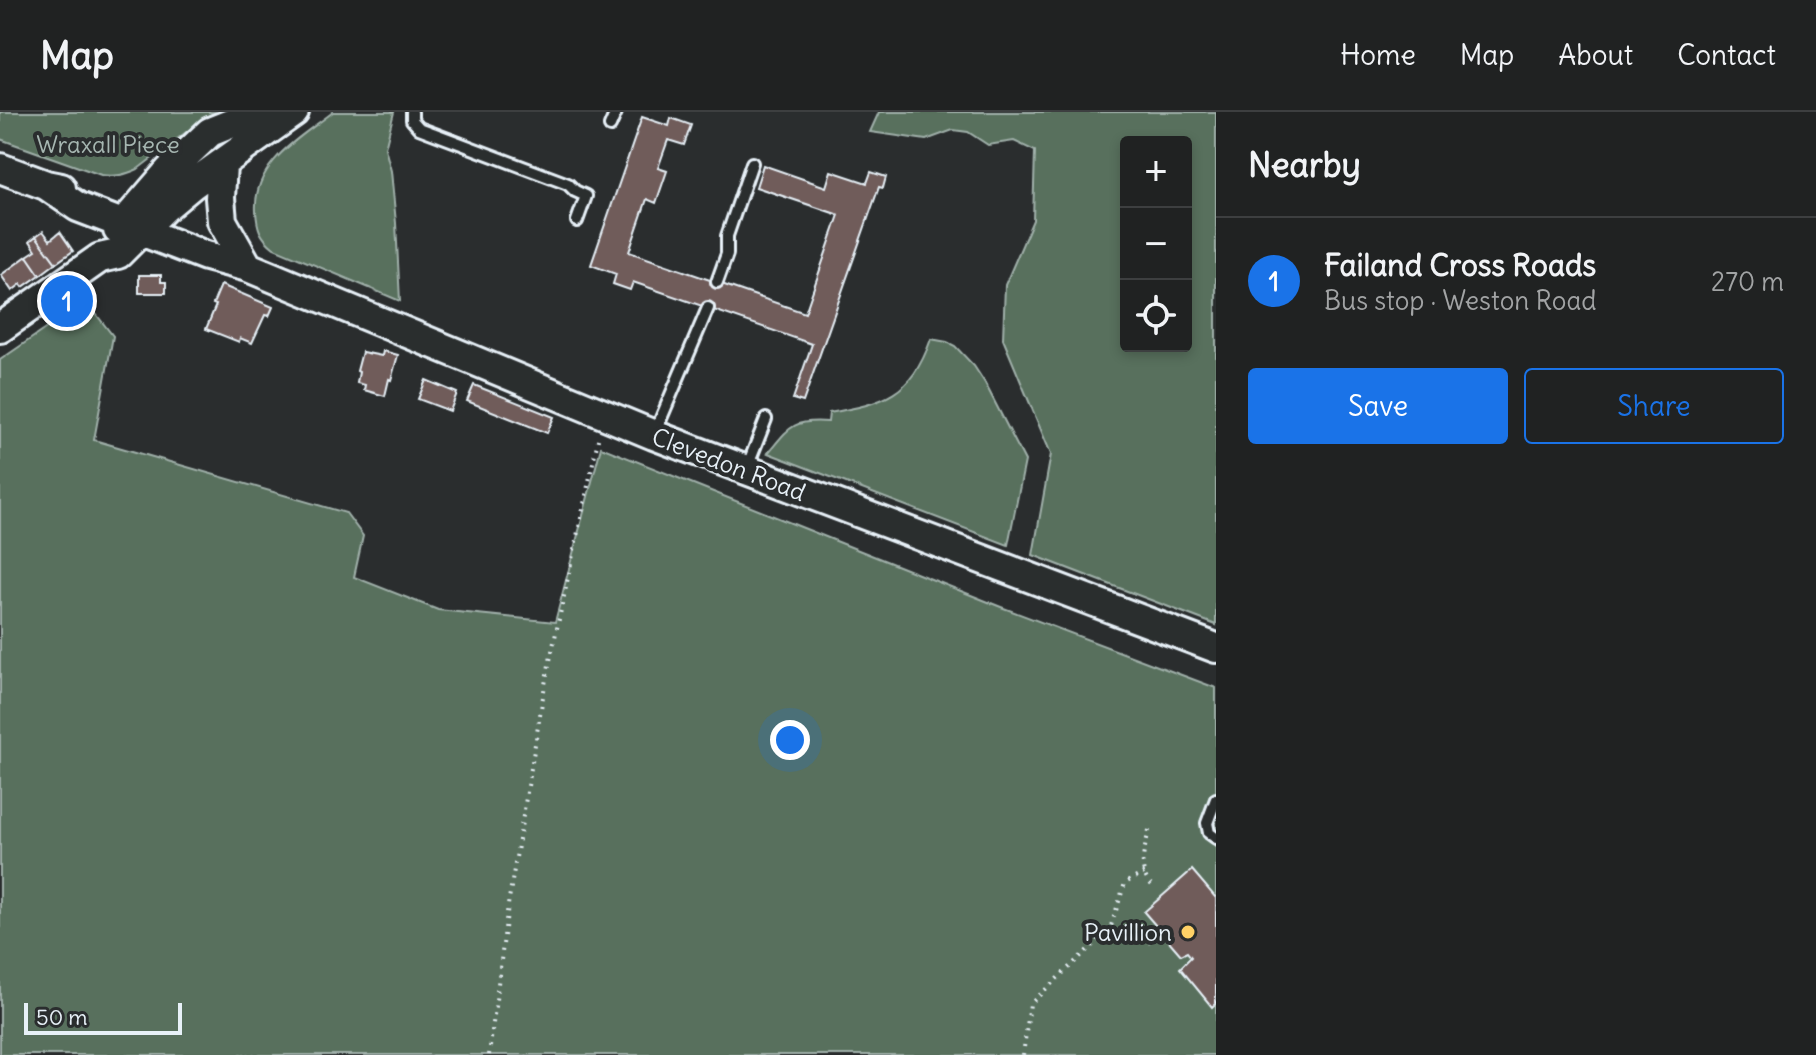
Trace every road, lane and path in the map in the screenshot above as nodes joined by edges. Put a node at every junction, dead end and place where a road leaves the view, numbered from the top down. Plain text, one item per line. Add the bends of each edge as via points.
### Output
1 (260, 112) edge
2 (294, 112) edge
3 (412, 112) edge
4 (616, 112) edge
5 (610, 126) dead end
6 (752, 163) dead end
7 (222, 164) junction
8 (0, 168) edge
9 (137, 221) junction
10 (577, 221) dead end
11 (248, 267) junction
12 (717, 282) dead end
13 (708, 308) dead end
14 (0, 328) edge
15 (766, 419) dead end
16 (654, 435) junction
17 (596, 444) dead end
18 (746, 471) junction
19 (1216, 648) edge
20 (1216, 799) edge
21 (1149, 830) dead end
22 (1216, 838) edge
23 (1144, 873) junction
24 (1154, 887) dead end
25 (1110, 929) junction
26 (1150, 943) dead end
27 (489, 1055) edge
28 (1023, 1055) edge

1 - 9 main road via 210,132 169,171
2 - 7 main road
3 - 10 lane via 419,128 568,184 586,196
4 - 5 lane
6 - 12 lane
7 - 9 main road
7 - 11 main road via 222,221
8 - 9 main road, Clevedon Road via 46,185 78,207
9 - 11 main road, Clevedon Road via 210,240
9 - 14 main road via 107,244 100,258
11 - 16 main road, Clevedon Road
13 - 16 lane
15 - 18 lane
16 - 18 main road, Clevedon Road
17 - 27 path via 546,679
18 - 19 main road, Clevedon Road
20 - 22 lane via 1207,823
21 - 23 path
23 - 24 path
23 - 25 path via 1125,883
25 - 26 path
25 - 28 path via 1030,1004

